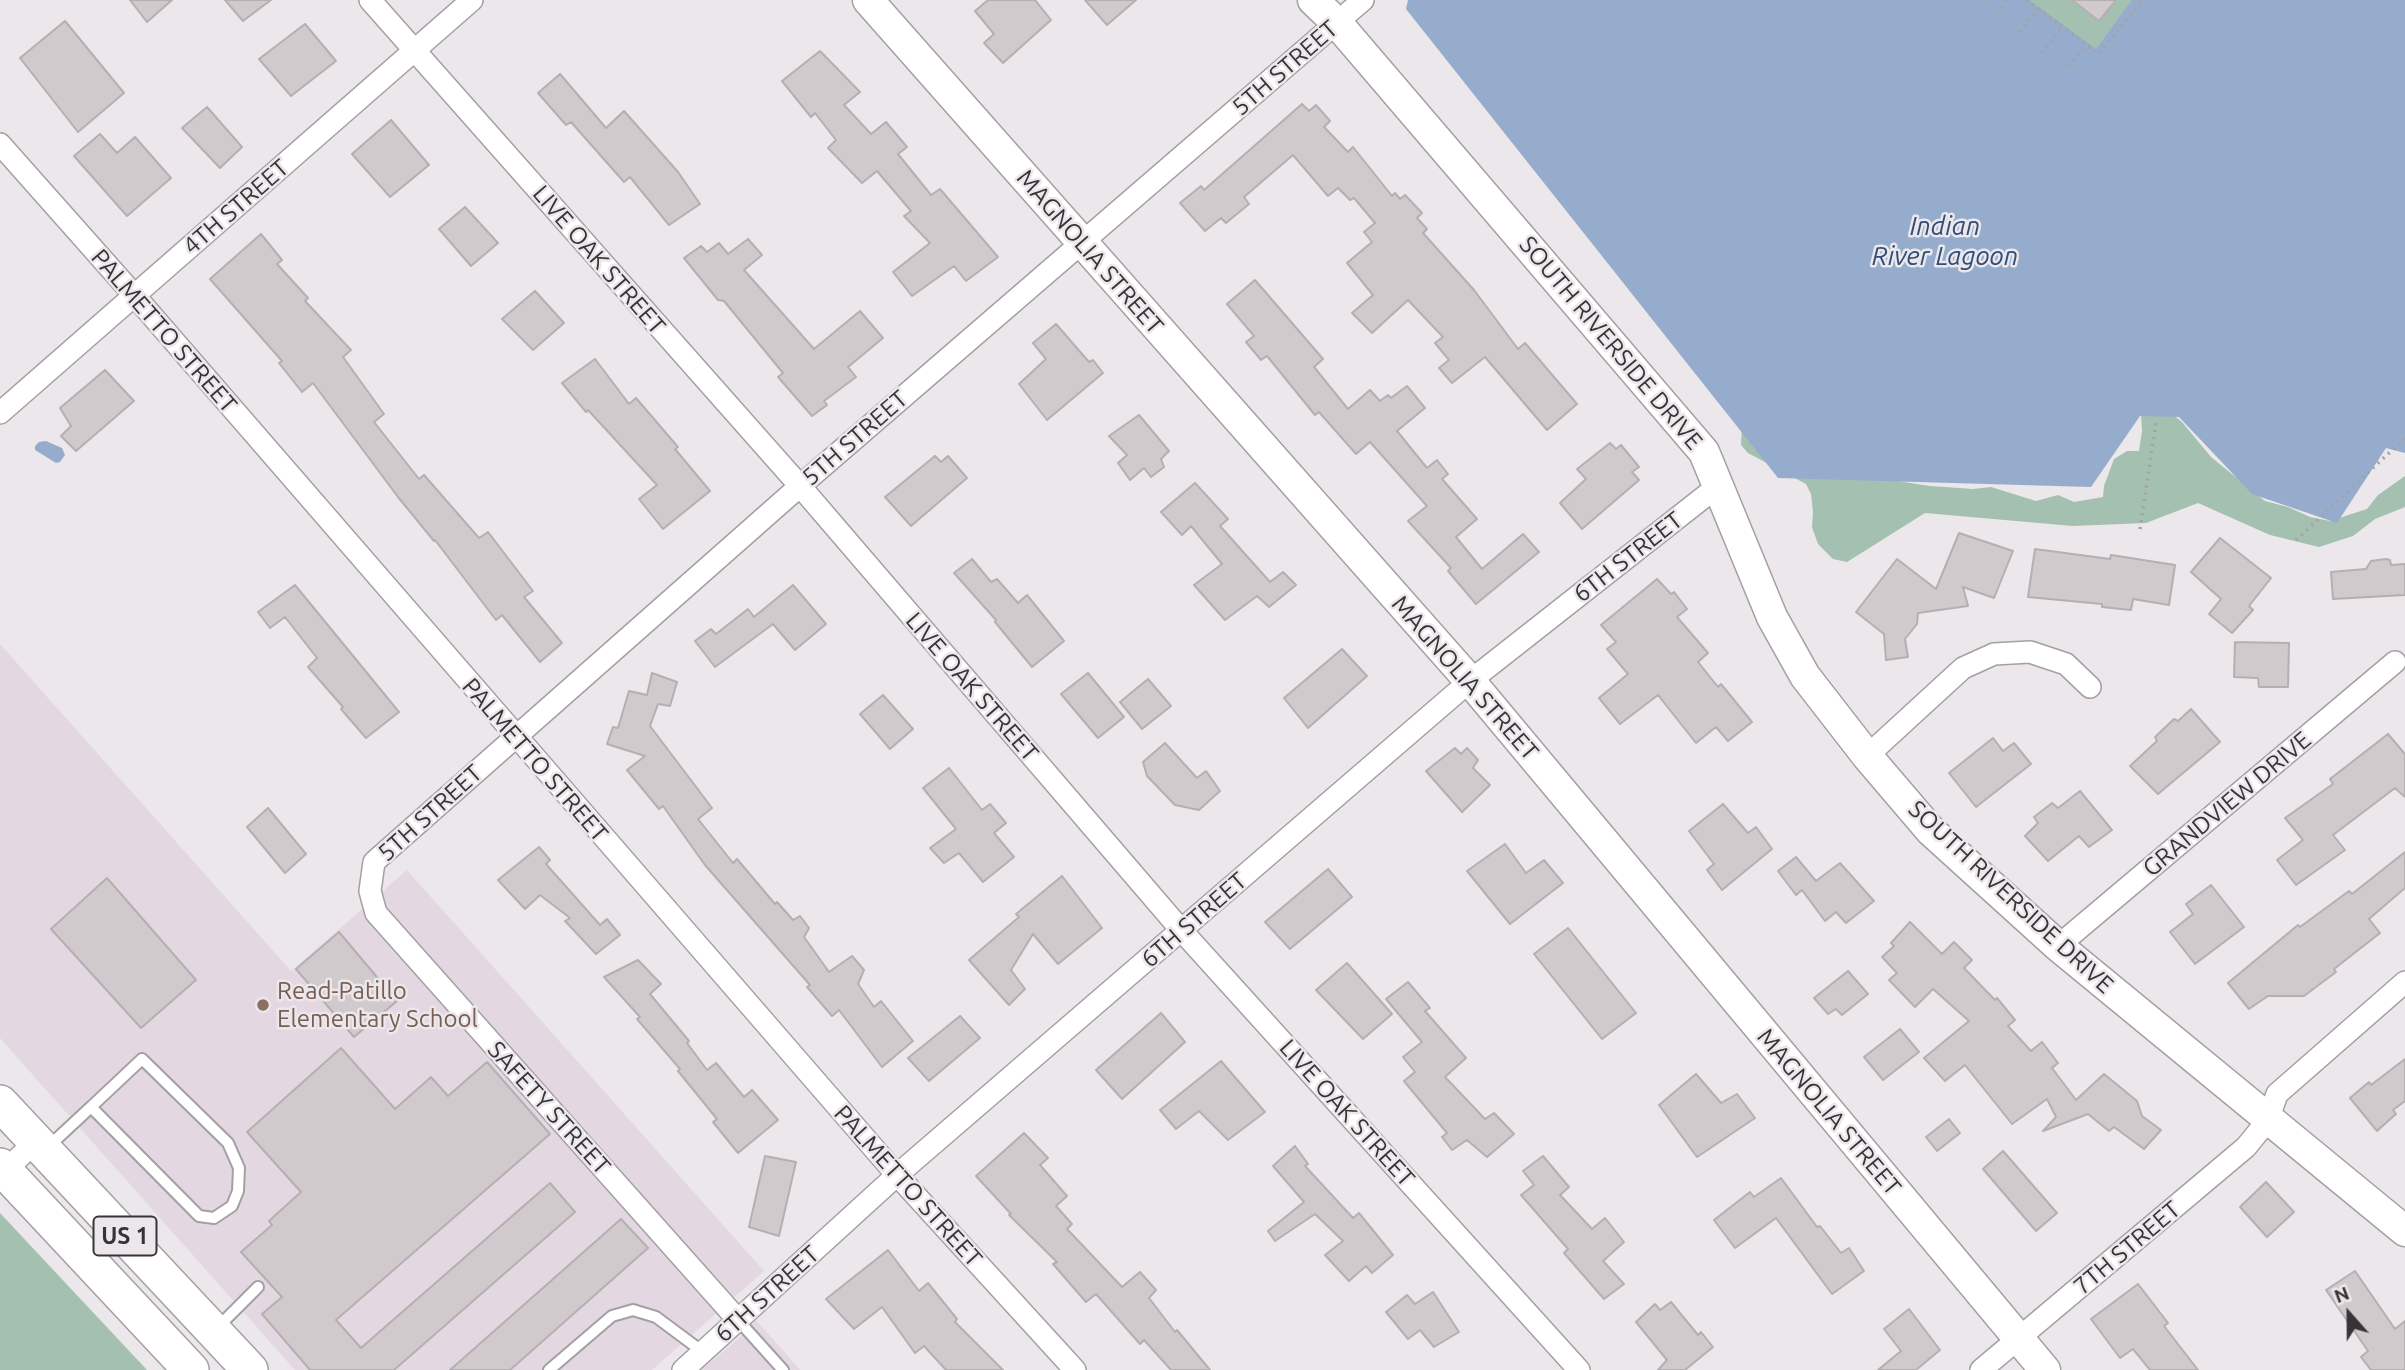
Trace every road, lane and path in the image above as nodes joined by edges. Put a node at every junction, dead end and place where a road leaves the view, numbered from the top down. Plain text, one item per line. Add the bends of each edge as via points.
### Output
1 (370, 0) edge
2 (472, 0) edge
3 (868, 0) edge
4 (1314, 0) edge
5 (1363, 0) edge
6 (2007, 0) edge
7 (2026, 0) edge
8 (2142, 0) edge
9 (2038, 8) junction
10 (1997, 14) dead end
11 (1337, 23) junction
12 (2062, 26) junction
13 (2021, 32) dead end
14 (2085, 44) junction
15 (415, 51) junction
16 (2042, 53) dead end
17 (2068, 66) dead end
18 (0, 144) edge
19 (1081, 243) junction
20 (134, 295) junction
21 (0, 413) edge
22 (2155, 422) dead end
23 (2405, 438) edge
24 (800, 486) junction
25 (1718, 486) junction
26 (2140, 528) dead end
27 (2296, 540) dead end
28 (2395, 662) dead end
29 (1470, 681) junction
30 (2090, 687) dead end
31 (515, 737) junction
32 (1867, 756) junction
33 (370, 891) joint
34 (1182, 931) junction
35 (2058, 946) junction
36 (2405, 982) edge
37 (0, 1103) edge
38 (91, 1107) junction
39 (2268, 1120) junction
40 (40, 1146) junction
41 (2, 1168) edge
42 (897, 1175) junction
43 (2405, 1231) edge
44 (258, 1287) dead end
45 (738, 1320) junction
46 (214, 1332) junction
47 (2019, 1339) junction
48 (703, 1352) junction
49 (191, 1370) edge
50 (250, 1370) edge
51 (549, 1370) edge
52 (683, 1370) edge
53 (783, 1370) edge
54 (1075, 1370) edge
55 (1579, 1370) edge
56 (1981, 1370) edge
57 (2045, 1370) edge

1 - 15 street, LIVE OAK STREET
2 - 15 street, 4TH STREET
3 - 19 street, MAGNOLIA STREET
4 - 11 street, SOUTH RIVERSIDE DRIVE
5 - 11 street, 5TH STREET
6 - 10 path
7 - 9 path
8 - 14 path via 2099,54
9 - 12 path
9 - 13 path
11 - 19 street, 5TH STREET
11 - 25 street, SOUTH RIVERSIDE DRIVE via 1676,417 1704,452
12 - 14 path
12 - 16 path
14 - 17 path
15 - 20 street, 4TH STREET
15 - 24 street, LIVE OAK STREET
18 - 20 street, PALMETTO STREET
19 - 24 street, 5TH STREET
19 - 29 street, MAGNOLIA STREET
20 - 21 street, 4TH STREET
20 - 31 street, PALMETTO STREET
22 - 26 path
23 - 27 path
24 - 31 street, 5TH STREET
24 - 34 street, LIVE OAK STREET
25 - 29 street, 6TH STREET
25 - 32 street, SOUTH RIVERSIDE DRIVE via 1772,617 1805,676
28 - 35 street, GRANDVIEW DRIVE
29 - 34 street, 6TH STREET
29 - 47 street, MAGNOLIA STREET
30 - 32 street via 2066,664 2030,652 1994,654 1963,668
31 - 33 street, 5TH STREET via 374,862
31 - 42 street, PALMETTO STREET
32 - 35 street, SOUTH RIVERSIDE DRIVE via 1931,831
33 - 45 street, SAFETY STREET via 376,913
34 - 42 street, 6TH STREET
34 - 55 street, LIVE OAK STREET
35 - 39 street, SOUTH RIVERSIDE DRIVE
36 - 39 street, 7TH STREET via 2277,1094
37 - 40 main road, US 1
38 - 38 lane via 200,1216 214,1218 232,1206 239,1168 228,1143 142,1059
38 - 40 lane
39 - 43 street, SOUTH RIVERSIDE DRIVE
39 - 47 street, 7TH STREET via 2246,1147
40 - 41 street
40 - 46 main road, US 1
41 - 49 main road, US 1
42 - 45 street, 6TH STREET
42 - 54 street, PALMETTO STREET
44 - 46 lane
45 - 48 street, 6TH STREET
45 - 53 lane
46 - 50 main road, US 1
47 - 56 street, 7TH STREET
47 - 57 street, MAGNOLIA STREET
48 - 51 lane via 656,1317 633,1310 612,1316
48 - 52 street, 6TH STREET

